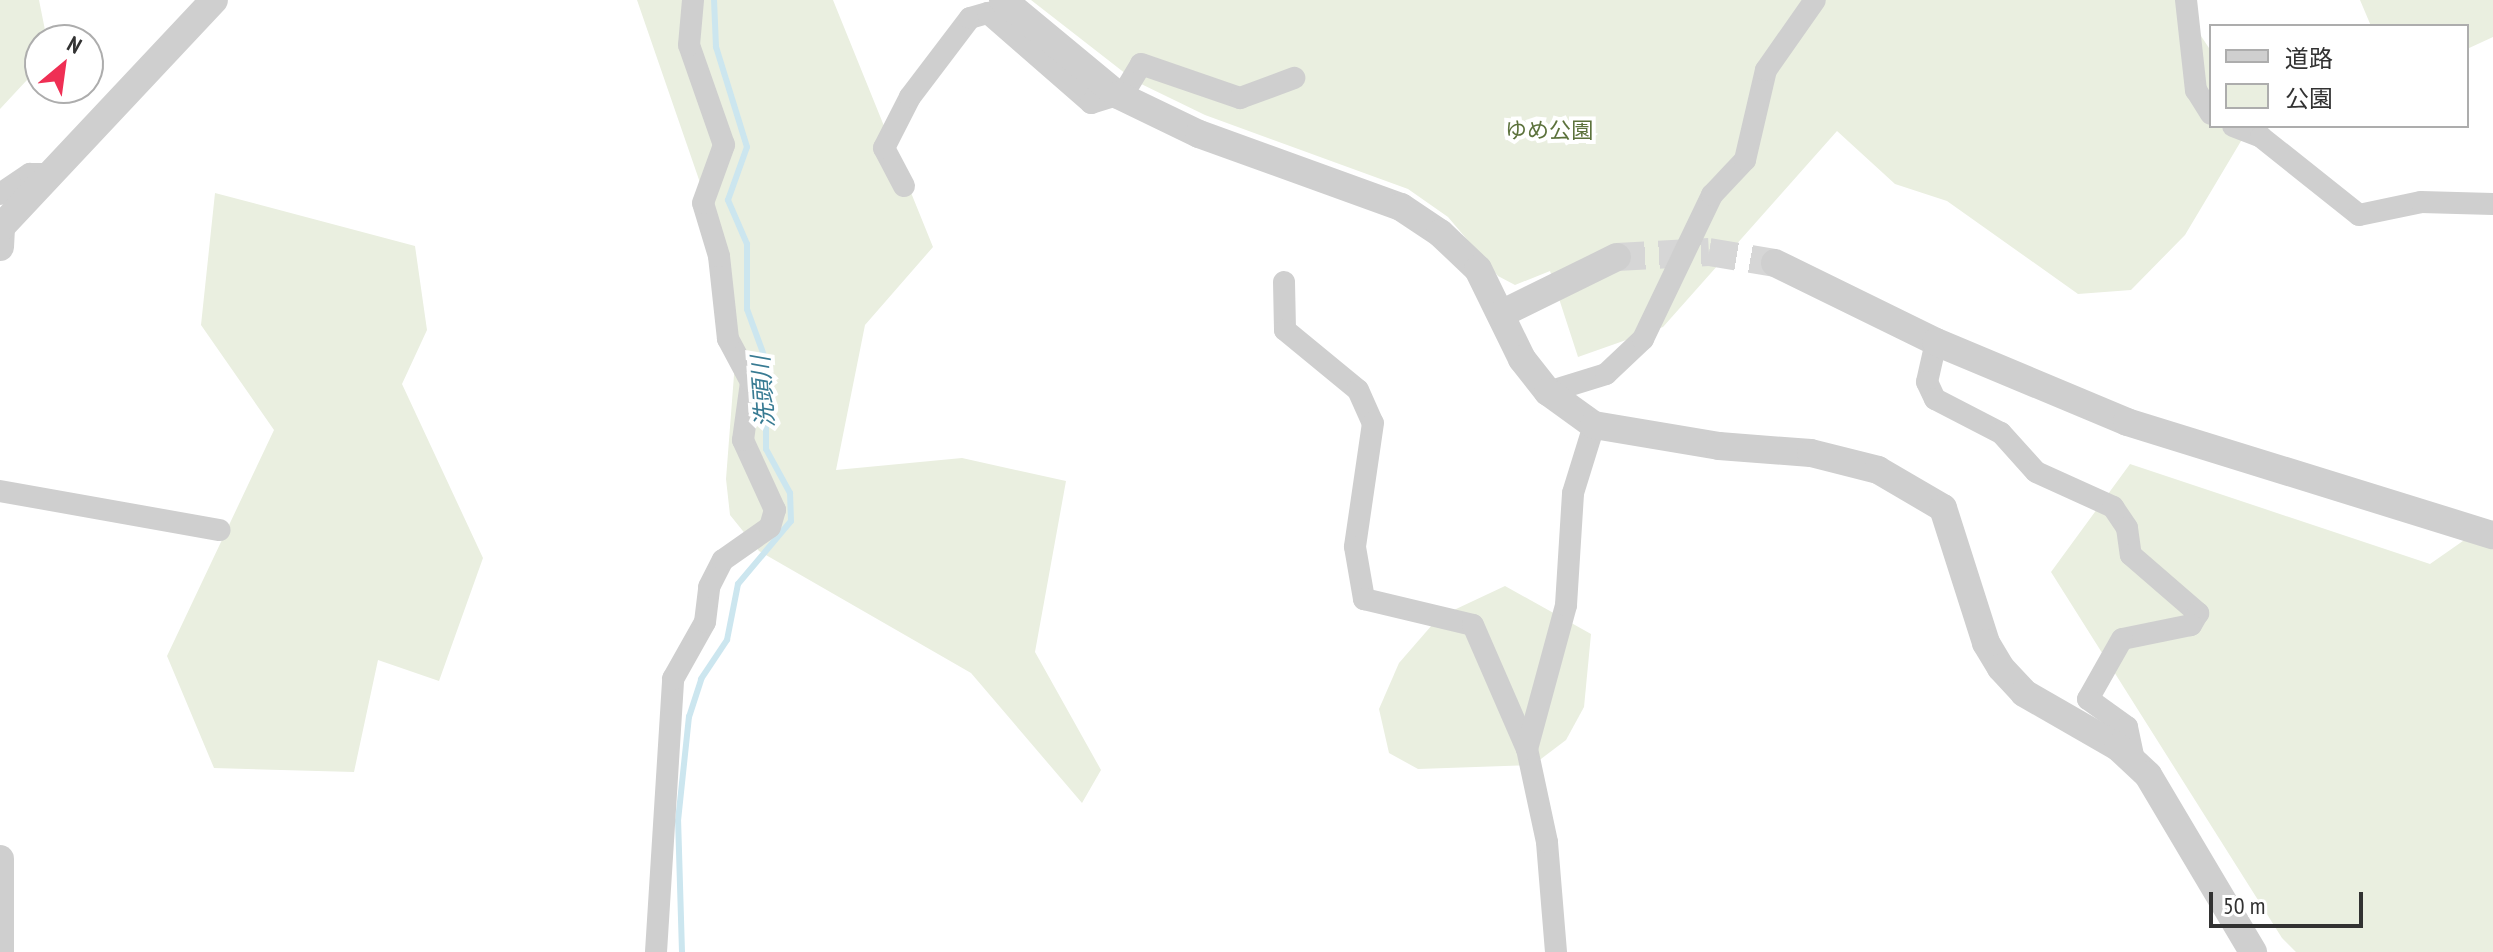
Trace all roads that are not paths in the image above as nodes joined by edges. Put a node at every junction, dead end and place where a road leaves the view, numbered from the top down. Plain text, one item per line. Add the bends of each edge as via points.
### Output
1 (214, 0) edge
2 (693, 0) edge
3 (1003, 0) edge
4 (1815, 0) edge
5 (2186, 0) edge
6 (1294, 78) dead end
7 (1120, 95) junction
8 (2209, 111) edge
9 (2238, 128) edge
10 (49, 174) junction
11 (904, 186) dead end
12 (0, 194) edge
13 (2493, 204) edge
14 (0, 247) edge
15 (1617, 257) tunnel mouth
16 (1775, 263) tunnel mouth
17 (1284, 282) dead end
18 (1503, 313) junction
19 (1936, 342) junction
20 (1548, 392) junction
21 (1594, 425) junction
22 (0, 491) edge
23 (220, 530) dead end
24 (2493, 535) edge
25 (1527, 749) junction
26 (2134, 761) junction
27 (0, 859) edge
28 (0, 952) edge
29 (656, 952) edge
30 (1556, 952) edge
31 (2253, 952) edge

1 - 10 street
2 - 29 street via 689,45 724,145 703,203 719,256 728,339 751,382 743,440 775,510 770,527 723,560 709,587 705,622 673,679
3 - 7 street
4 - 20 street via 1766,70 1745,160 1712,195 1643,339 1606,374
5 - 8 street via 2196,90
6 - 7 street via 1240,98 1141,64
7 - 11 street via 1091,103 988,13 970,18 910,97 884,148
7 - 18 street via 1199,134 1401,207 1478,269
9 - 13 street via 2261,137 2359,215 2421,202
10 - 12 street via 30,174
10 - 14 street via 1,227
15 - 18 street
16 - 19 street
17 - 25 street via 1285,330 1358,390 1373,423 1355,547 1364,599 1473,625
18 - 20 street via 1522,359
19 - 24 street via 2127,422
19 - 26 street via 1927,382 1935,399 2001,433 2036,472 2113,507 2127,528 2131,555 2198,613 2191,625 2122,639 2088,699 2127,727
20 - 21 street
21 - 25 street via 1573,493 1566,605
21 - 26 street via 1811,453 1913,485 1943,508 1986,643 2001,668 2024,693
22 - 23 street
25 - 30 street via 1547,842
26 - 31 street via 2170,803
27 - 28 street

